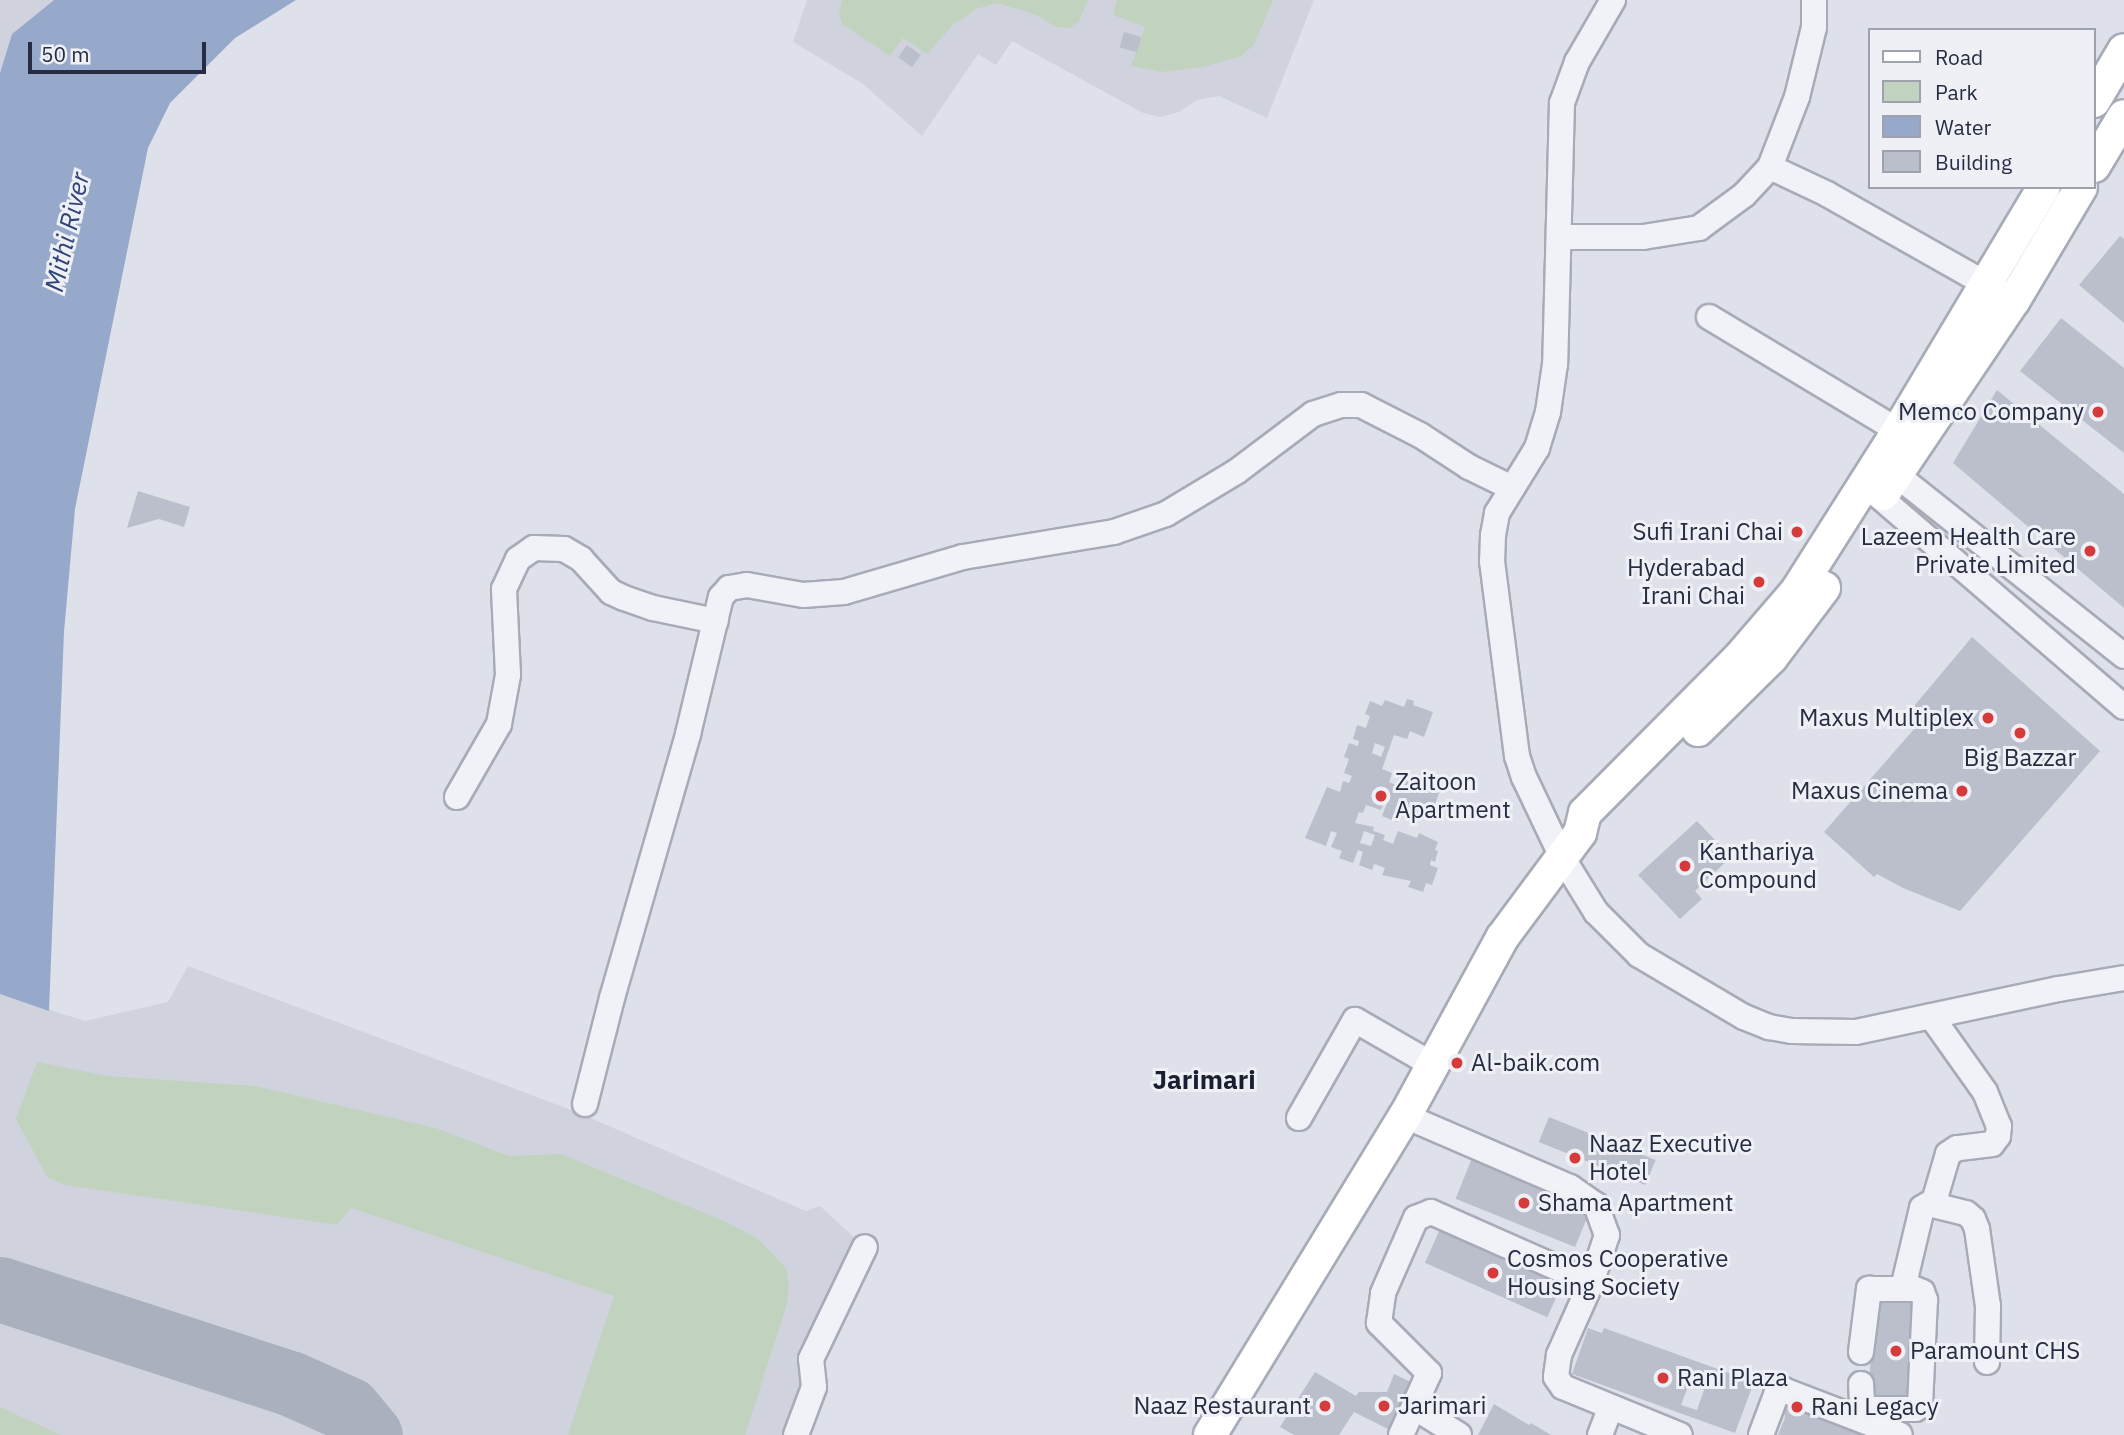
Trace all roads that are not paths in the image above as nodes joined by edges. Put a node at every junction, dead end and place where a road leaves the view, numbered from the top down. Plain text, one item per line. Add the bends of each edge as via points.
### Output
1 (1613, 0) edge
2 (1814, 0) edge
3 (2124, 50) edge
4 (2096, 98) edge
5 (2124, 116) edge
6 (2096, 163) edge
7 (1770, 167) junction
8 (2043, 189) edge
9 (2079, 189) edge
10 (1559, 237) junction
11 (2001, 292) junction
12 (1709, 317) dead end
13 (1908, 437) junction
14 (1880, 479) junction
15 (1512, 488) junction
16 (716, 621) junction
17 (2124, 656) edge
18 (2124, 707) edge
19 (457, 797) dead end
20 (1571, 845) junction
21 (2124, 978) edge
22 (1931, 1016) junction
23 (1433, 1065) junction
24 (585, 1104) dead end
25 (1405, 1116) junction
26 (1299, 1118) dead end
27 (1933, 1205) junction
28 (865, 1247) dead end
29 (1591, 1283) junction
30 (1903, 1288) junction
31 (1861, 1352) dead end
32 (1987, 1363) dead end
33 (1861, 1384) dead end
34 (1414, 1407) junction
35 (1611, 1407) junction
36 (796, 1435) edge
37 (1210, 1435) edge
38 (1401, 1435) edge
39 (1459, 1435) edge
40 (1602, 1435) edge
41 (1680, 1435) edge
42 (1761, 1435) edge
43 (1900, 1435) edge

1 - 10 street via 1577,62 1562,103
2 - 7 street via 1814,27 1797,97
3 - 4 main road
5 - 6 main road
7 - 10 street via 1744,195 1699,228 1643,237
7 - 11 street
8 - 11 main road
9 - 11 main road
10 - 15 street via 1555,364 1548,412 1537,448
11 - 13 main road
12 - 13 street
13 - 14 main road
14 - 17 street
14 - 18 street
14 - 20 main road via 1812,606 1771,658 1602,825
15 - 16 street via 1361,405 1341,405 1313,414 1236,472 1166,514 1127,527 963,557 844,592 803,595 736,585 721,597
15 - 20 street via 1497,513 1492,561 1513,726 1524,777
16 - 19 street via 624,598 611,592 581,559 564,549 534,548 518,559 504,589 508,675 499,724
16 - 24 street
20 - 22 street via 1596,912 1617,936 1639,955 1744,1017 1792,1031 1856,1032
20 - 23 main road via 1503,938
21 - 22 street
22 - 27 street via 1985,1092 1999,1126 1992,1143 1948,1154
23 - 25 main road
23 - 26 street via 1355,1020
25 - 29 street via 1570,1187 1596,1205 1607,1235
25 - 37 main road
27 - 30 street via 1925,1205 1919,1213
27 - 32 street via 1966,1213 1977,1229 1988,1306
28 - 36 street via 811,1359 814,1387
29 - 34 street via 1432,1212 1416,1217 1383,1293 1379,1323 1429,1373
29 - 35 street via 1559,1355 1556,1377 1563,1387
30 - 31 street via 1869,1289
30 - 33 street via 1922,1292 1925,1300 1920,1406 1867,1409
34 - 38 street
34 - 39 street
35 - 40 street
35 - 41 street
42 - 43 street via 1776,1395 1783,1390

